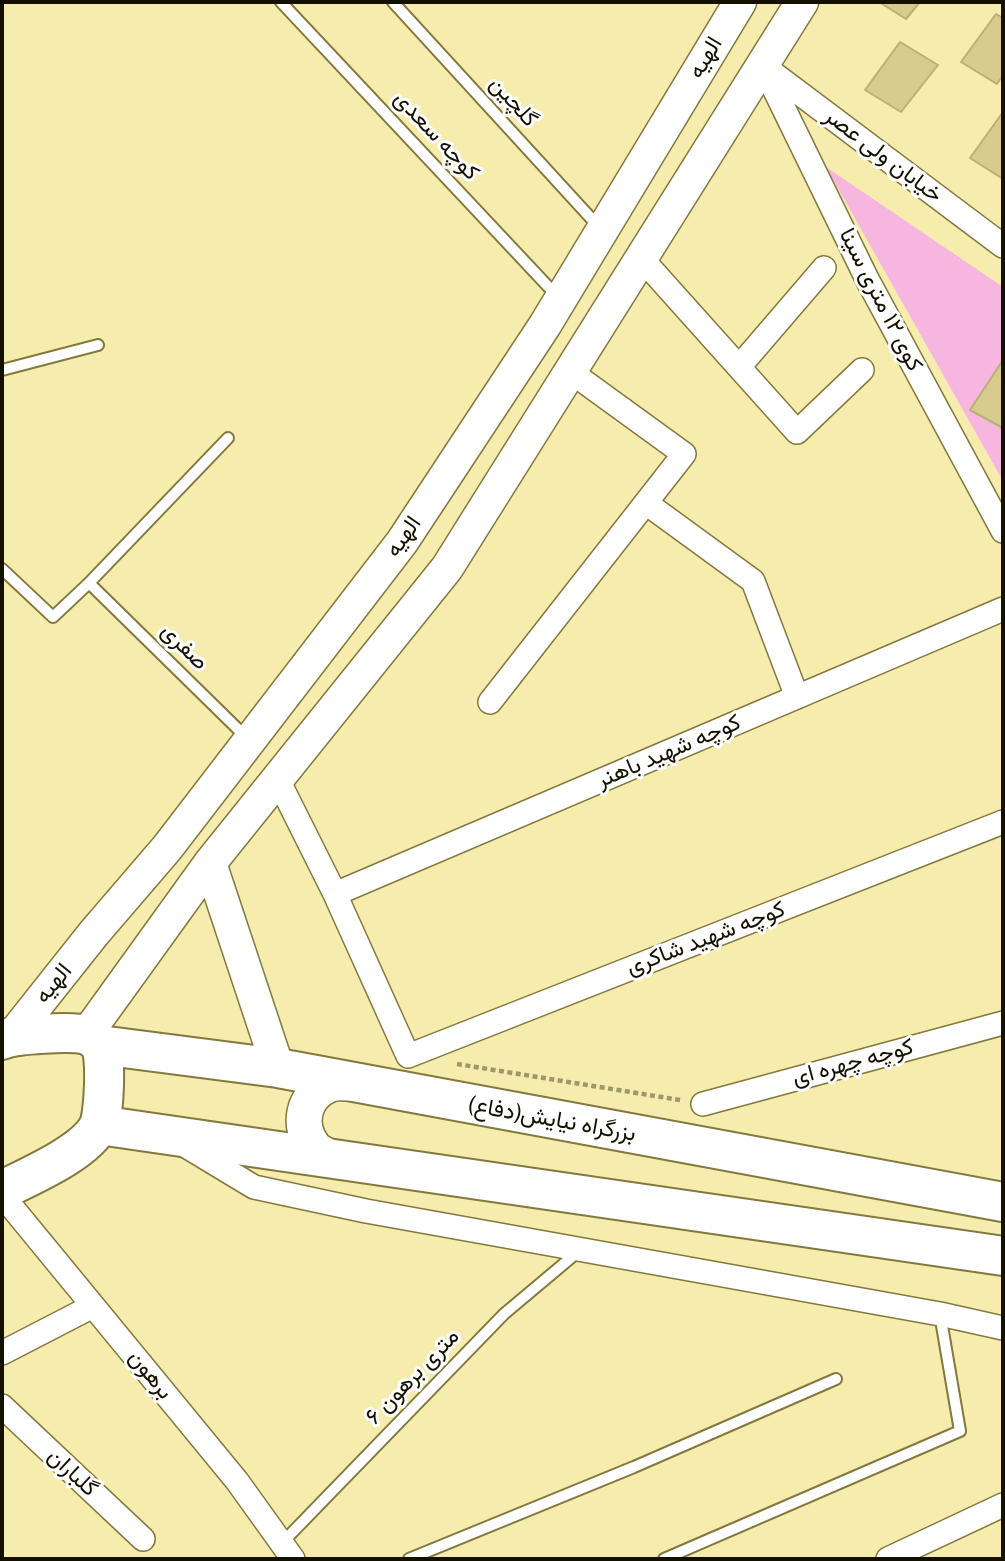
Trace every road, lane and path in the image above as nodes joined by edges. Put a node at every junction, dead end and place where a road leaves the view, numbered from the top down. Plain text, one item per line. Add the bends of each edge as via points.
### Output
1 (281, 2) edge
2 (393, 2) edge
3 (740, 2) edge
4 (802, 2) edge
5 (763, 66) junction
6 (602, 231) junction
7 (1003, 246) edge
8 (642, 259) junction
9 (824, 268) dead end
10 (560, 299) junction
11 (98, 345) dead end
12 (739, 367) junction
13 (2, 370) edge
14 (862, 370) dead end
15 (571, 372) junction
16 (228, 438) dead end
17 (646, 503) junction
18 (1003, 531) edge
19 (2, 569) edge
20 (89, 583) junction
21 (1003, 609) edge
22 (797, 697) junction
23 (490, 702) dead end
24 (249, 740) junction
25 (278, 779) junction
26 (1003, 822) edge
27 (210, 863) junction
28 (335, 894) junction
29 (1003, 1023) edge
30 (8, 1037) edge
31 (93, 1040) junction
32 (408, 1056) junction
33 (278, 1068) junction
34 (350, 1083) junction
35 (703, 1104) joint
36 (99, 1125) junction
37 (169, 1135) junction
38 (332, 1159) junction
39 (2, 1192) edge
40 (1003, 1202) edge
41 (582, 1248) junction
42 (1003, 1256) edge
43 (93, 1306) junction
44 (940, 1314) junction
45 (1003, 1328) edge
46 (2, 1353) edge
47 (836, 1379) dead end
48 (2, 1406) edge
49 (1003, 1505) edge
50 (143, 1539) dead end
51 (287, 1551) edge
52 (409, 1559) edge
53 (664, 1559) edge
54 (888, 1559) edge

1 - 10 lane, کوچه سعدی
2 - 6 lane, گلچین
3 - 6 main road, الهیه
4 - 5 main road
5 - 7 street, خیابان ولی عصر
5 - 8 main road
5 - 18 street, کوی ۱۲ متری سینا via 867,279
6 - 10 main road, الهیه
8 - 12 street
8 - 15 main road
9 - 12 street
10 - 24 main road, الهیه via 402,542
11 - 13 lane
12 - 14 street via 797,432
15 - 17 street via 684,454
15 - 25 main road via 447,568
16 - 20 lane
17 - 22 street via 753,581
17 - 23 street
19 - 20 lane via 53,617
20 - 24 lane, صفری
21 - 22 street, کوچه شهید باهنر
22 - 28 street, کوچه شهید باهنر
24 - 30 main road, الهیه via 167,848
25 - 27 main road
25 - 28 street
26 - 32 street, کوچه شهید شاکری
27 - 31 main road
27 - 33 main road
28 - 32 street
29 - 35 street, کوچه چهره ای
30 - 31 highway, بزرگراه نیایش(دفاع)
31 - 33 highway, بزرگراه نیایش(دفاع)
31 - 36 highway via 103,1074
32 - 35 path
33 - 34 highway, بزرگراه نیایش(دفاع)
34 - 38 main road via 330,1084 313,1094 304,1112 304,1132 314,1149
34 - 40 highway, بزرگراه نیایش(دفاع)
36 - 37 highway
36 - 39 highway via 82,1146
37 - 38 highway
37 - 41 street via 254,1187
38 - 42 highway
39 - 43 street, برهون
41 - 44 street
41 - 51 lane, ۶ متری برهون via 504,1314
43 - 46 street
43 - 51 street, برهون via 237,1481
44 - 45 street
44 - 53 lane via 960,1431
47 - 52 lane
48 - 50 street, گلباران
49 - 54 street

